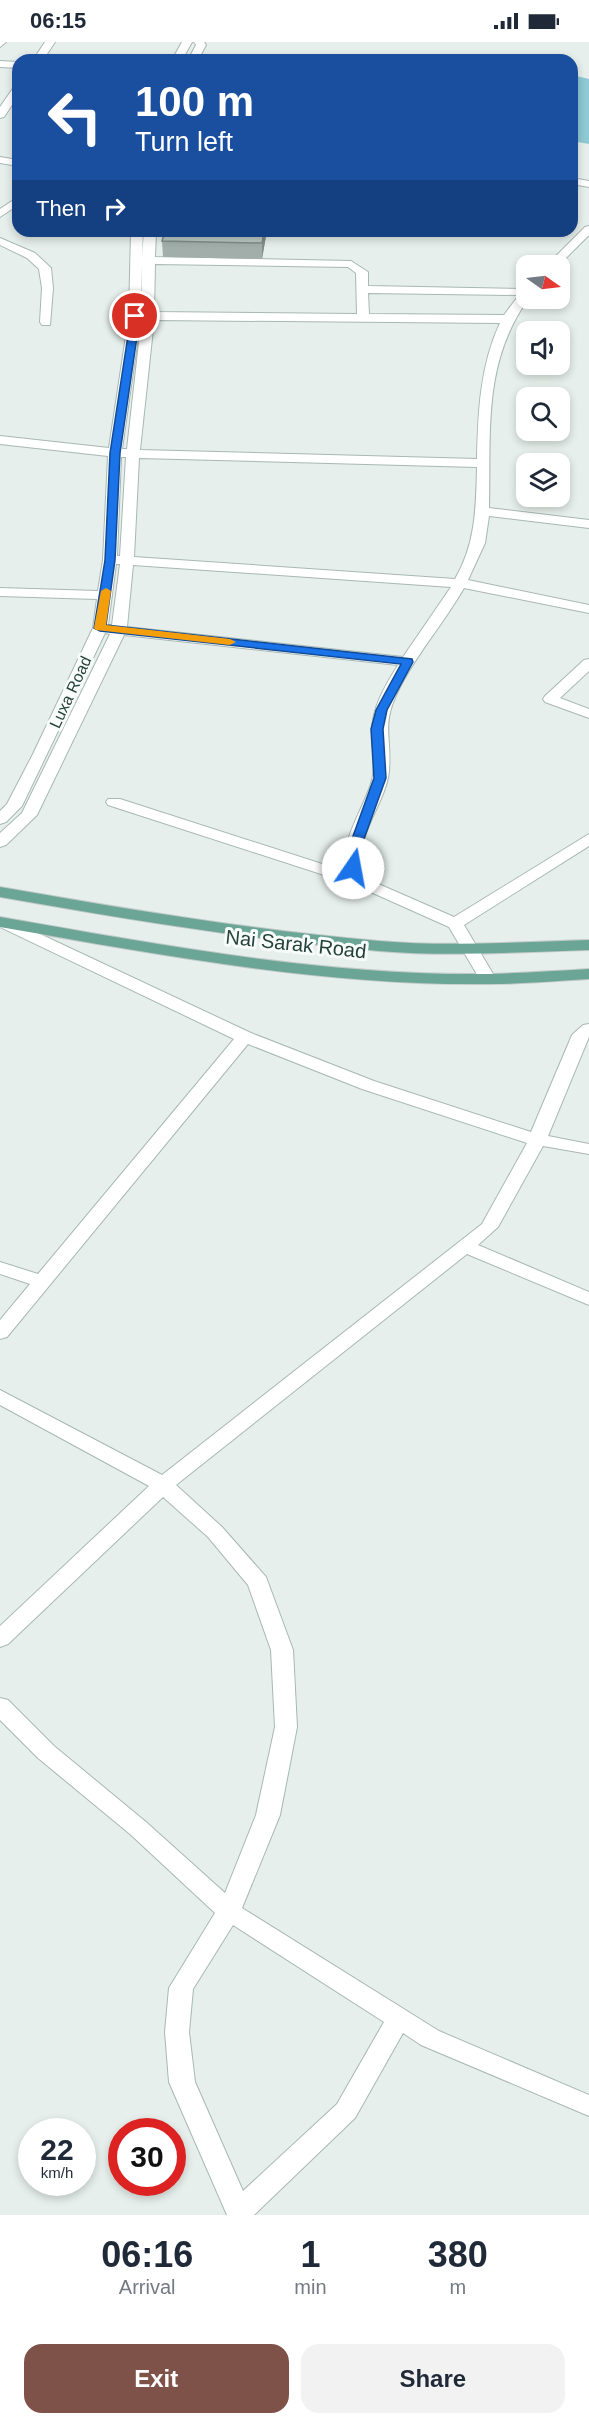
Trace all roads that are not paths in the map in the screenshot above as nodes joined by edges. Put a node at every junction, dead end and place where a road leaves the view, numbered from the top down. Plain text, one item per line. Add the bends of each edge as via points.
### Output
1 (5, 101) edge
2 (0, 115) edge
3 (12, 205) edge
4 (0, 214) edge
5 (589, 229) edge
6 (138, 237) edge
7 (149, 237) edge
8 (0, 241) edge
9 (562, 255) edge
10 (143, 260) junction
11 (362, 289) junction
12 (516, 293) edge
13 (516, 307) edge
14 (148, 316) junction
15 (363, 318) junction
16 (508, 319) junction
17 (46, 322) dead end
18 (0, 440) edge
19 (115, 453) junction
20 (133, 453) junction
21 (484, 463) junction
22 (483, 512) junction
23 (589, 524) edge
24 (110, 560) junction
25 (127, 561) junction
26 (460, 583) junction
27 (0, 592) edge
28 (105, 595) junction
29 (589, 609) edge
30 (100, 628) junction
31 (119, 630) junction
32 (408, 662) junction
33 (589, 663) edge
34 (589, 714) edge
35 (114, 802) dead end
36 (0, 819) edge
37 (589, 839) edge
38 (0, 842) edge
39 (361, 882) junction
40 (5, 893) edge
41 (1, 922) edge
42 (455, 924) junction
43 (589, 945) edge
44 (470, 950) junction
45 (589, 974) edge
46 (488, 980) junction
47 (586, 1033) edge
48 (244, 1037) junction
49 (537, 1140) junction
50 (589, 1149) edge
51 (464, 1246) junction
52 (0, 1268) edge
53 (42, 1282) junction
54 (589, 1299) edge
55 (0, 1333) edge
56 (0, 1397) edge
57 (163, 1485) junction
58 (0, 1639) edge
59 (0, 1706) edge
60 (229, 1911) junction
61 (399, 2018) junction
62 (586, 2107) edge
63 (240, 2213) edge

1 - 2 street
3 - 4 street
5 - 9 street
6 - 10 street, Luxa Road
7 - 10 street
8 - 17 street via 45,265
10 - 11 street via 338,262 362,272
10 - 14 street
10 - 19 street, Luxa Road
11 - 12 street
11 - 15 street
13 - 16 street
14 - 15 street
14 - 20 street
15 - 16 street
16 - 21 street via 491,368
18 - 19 street
19 - 20 street
19 - 24 street, Luxa Road
20 - 21 street
20 - 25 street
21 - 22 street
22 - 23 street
22 - 26 street via 476,551
24 - 25 street
24 - 28 street, Luxa Road
25 - 26 street
25 - 31 street
26 - 29 street
26 - 32 street
27 - 28 street
28 - 30 street, Luxa Road
30 - 31 street
30 - 36 street, Luxa Road via 14,806
31 - 32 street
31 - 38 street via 29,815
32 - 39 street via 382,710 377,729 380,778 354,850 353,868
33 - 34 street via 550,699
35 - 39 street
37 - 42 street
39 - 42 street
40 - 44 main road, Nai Sarak Road via 282,936
41 - 46 main road, Nai Sarak Road via 277,965
41 - 48 street
42 - 44 street
43 - 44 main road, Nai Sarak Road
44 - 46 street
45 - 46 main road, Nai Sarak Road
47 - 49 street
48 - 49 street via 368,1085
48 - 53 street
49 - 50 street
49 - 51 street via 489,1227
51 - 54 street
51 - 57 street
52 - 53 street
53 - 55 street
56 - 57 street
57 - 58 street
57 - 60 street via 216,1532 258,1582 282,1650 286,1727 268,1815
59 - 60 street via 46,1752
60 - 61 street
60 - 63 street via 181,1988 177,2032 182,2082
61 - 62 street via 430,2038
61 - 63 street via 346,2111

